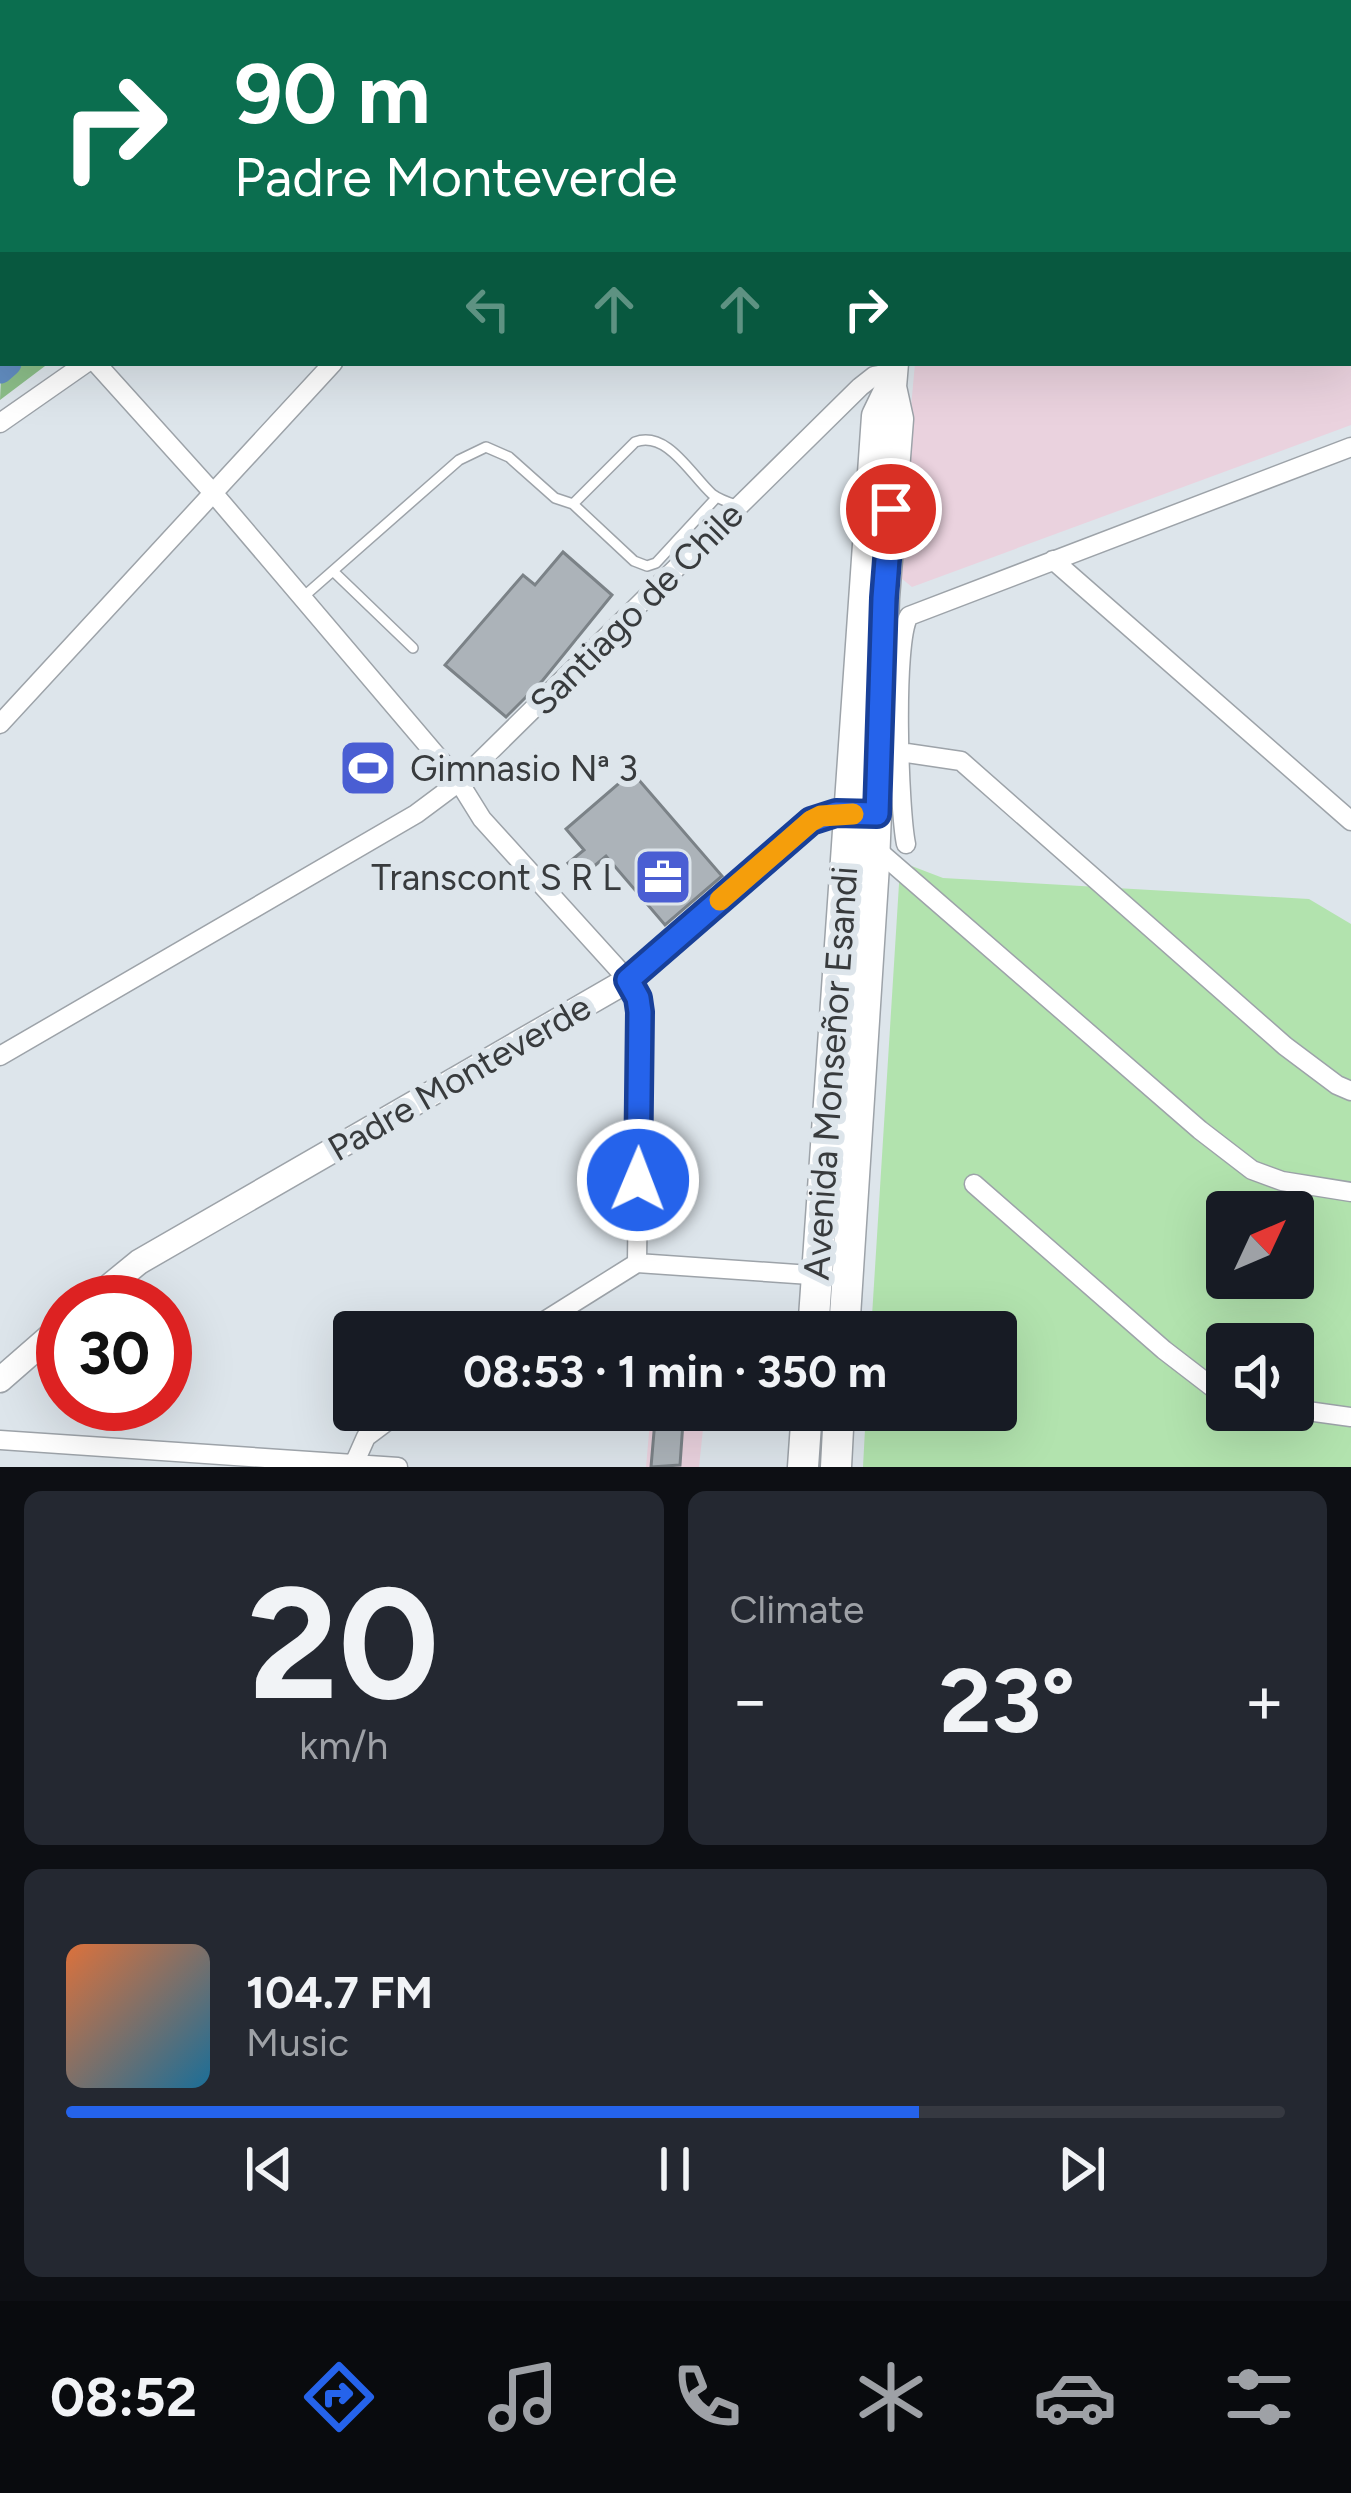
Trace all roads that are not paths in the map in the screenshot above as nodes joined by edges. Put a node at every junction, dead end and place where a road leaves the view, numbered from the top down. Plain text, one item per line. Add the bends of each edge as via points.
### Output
1 (82, 366) edge
2 (98, 366) edge
3 (330, 366) edge
4 (892, 374) edge
5 (0, 423) edge
6 (1351, 448) edge
7 (215, 495) junction
8 (716, 498) junction
9 (574, 504) junction
10 (739, 506) junction
11 (1053, 560) junction
12 (334, 572) junction
13 (302, 598) junction
14 (413, 648) dead end
15 (0, 724) edge
16 (877, 752) junction
17 (459, 782) junction
18 (862, 814) junction
19 (1351, 821) edge
20 (891, 846) junction
21 (628, 980) junction
22 (0, 1056) edge
23 (1351, 1090) edge
24 (974, 1184) dead end
25 (1351, 1192) edge
26 (637, 1264) junction
27 (123, 1275) edge
28 (832, 1277) junction
29 (561, 1311) edge
30 (820, 1311) edge
31 (839, 1311) edge
32 (36, 1348) edge
33 (0, 1379) edge
34 (1206, 1379) edge
35 (1314, 1411) edge
36 (1351, 1417) edge
37 (374, 1431) edge
38 (806, 1431) edge
39 (838, 1431) edge
40 (0, 1440) edge
41 (355, 1465) edge
42 (398, 1467) edge
43 (803, 1467) edge
44 (836, 1467) edge

1 - 5 street
2 - 7 street
3 - 7 street
4 - 10 street, Santiago de Chile via 868,379
4 - 16 main road, Avenida Monseñor Esandi via 877,416
6 - 11 street
7 - 13 street
7 - 15 street
8 - 9 lane via 661,442 643,438
8 - 9 lane via 646,566
8 - 10 lane
9 - 12 lane via 541,489 497,450 475,450
10 - 17 street, Santiago de Chile
11 - 16 street via 905,620
11 - 19 street
12 - 13 lane
12 - 14 lane
13 - 17 street
16 - 18 main road, Avenida Monseñor Esandi
16 - 20 street
16 - 23 street via 961,761 1285,1046
17 - 21 street via 482,819
17 - 22 street, Santiago de Chile
18 - 20 main road, Avenida Monseñor Esandi
18 - 21 street, Padre Monteverde via 811,821
18 - 28 main road, Avenida Monseñor Esandi
20 - 25 street via 1252,1170
20 - 28 main road, Avenida Monseñor Esandi
21 - 26 street via 640,1012
21 - 27 street, Padre Monteverde
24 - 34 street
26 - 28 street
26 - 29 street
28 - 30 main road, Avenida Monseñor Esandi
28 - 31 main road, Avenida Monseñor Esandi
32 - 33 street
35 - 36 street
37 - 41 street
38 - 43 main road
39 - 44 main road
40 - 41 street
41 - 42 street

